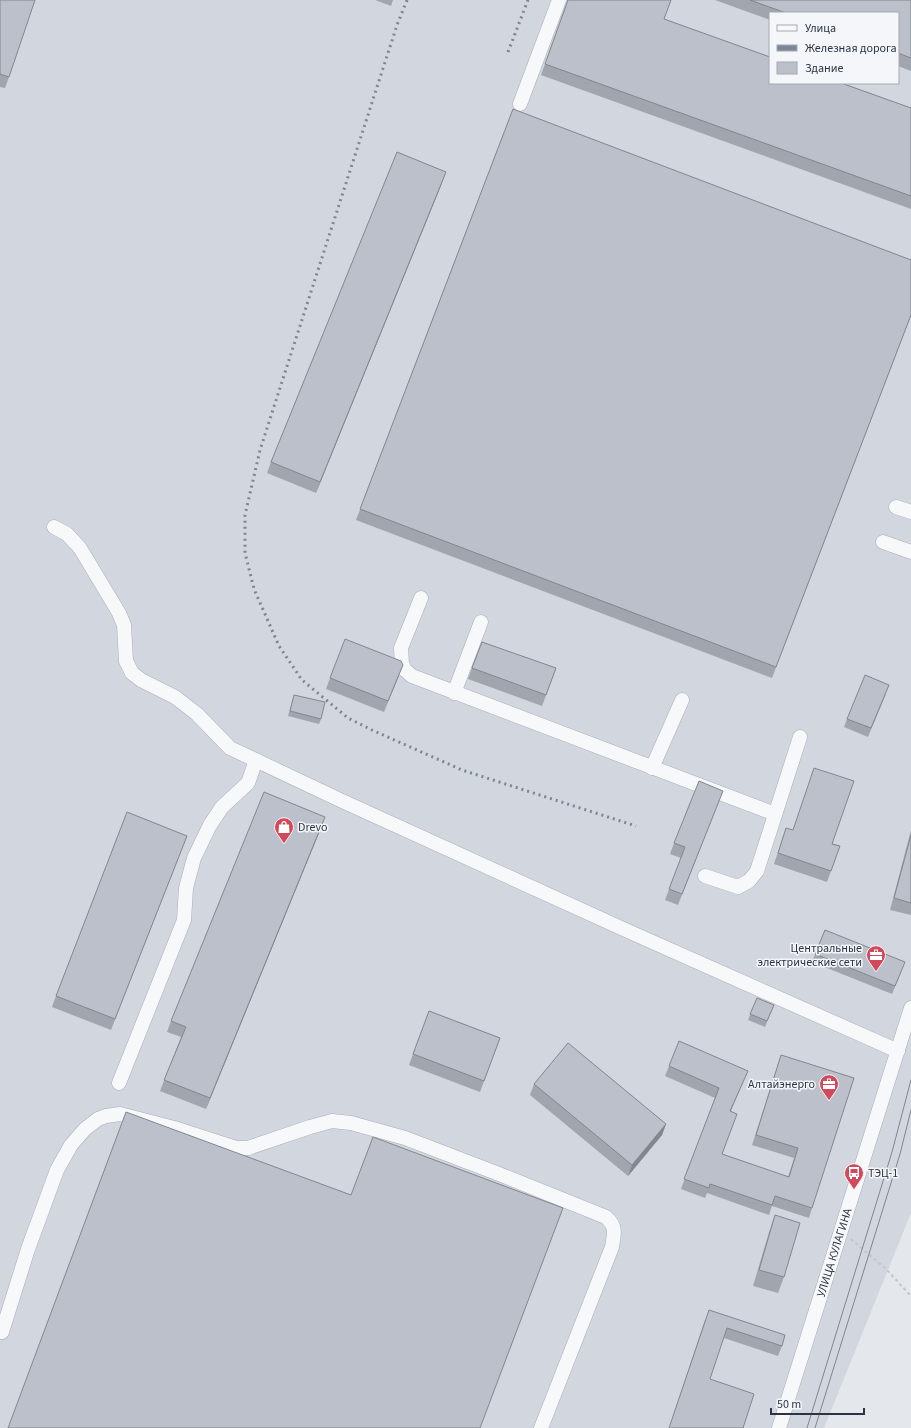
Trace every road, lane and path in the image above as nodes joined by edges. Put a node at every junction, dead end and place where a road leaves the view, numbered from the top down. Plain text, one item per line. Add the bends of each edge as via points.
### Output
1 (559, 0) edge
2 (520, 104) dead end
3 (896, 507) dead end
4 (911, 512) edge
5 (54, 526) dead end
6 (883, 542) dead end
7 (911, 552) edge
8 (421, 598) dead end
9 (481, 622) dead end
10 (454, 693) junction
11 (682, 700) dead end
12 (800, 737) dead end
13 (256, 760) junction
14 (652, 768) junction
15 (775, 814) junction
16 (705, 876) dead end
17 (911, 1008) edge
18 (898, 1051) junction
19 (119, 1083) dead end
20 (842, 1230) junction
21 (911, 1296) edge
22 (2, 1332) dead end
23 (541, 1428) edge
24 (779, 1428) edge

1 - 2 street
3 - 4 street
5 - 13 street via 67,534 80,548 118,613 126,637 126,661 132,673 175,697 197,714 230,748
6 - 7 street
8 - 10 street via 401,648 402,664 412,676
9 - 10 street
10 - 14 street
11 - 14 street
12 - 15 street
13 - 18 street via 630,932
13 - 19 street via 248,783 222,807 194,858 186,888 184,920
14 - 15 street
15 - 16 street via 757,871 749,882 738,887
17 - 18 street, УЛИЦА КУЛАГИНА
18 - 20 street, УЛИЦА КУЛАГИНА
20 - 21 path via 886,1269
20 - 24 street, УЛИЦА КУЛАГИНА
22 - 23 street via 28,1249 57,1170 71,1145 98,1119 120,1114 236,1148 248,1148 332,1121 351,1122 405,1138 499,1174 606,1217 612,1222 615,1232 612,1248

